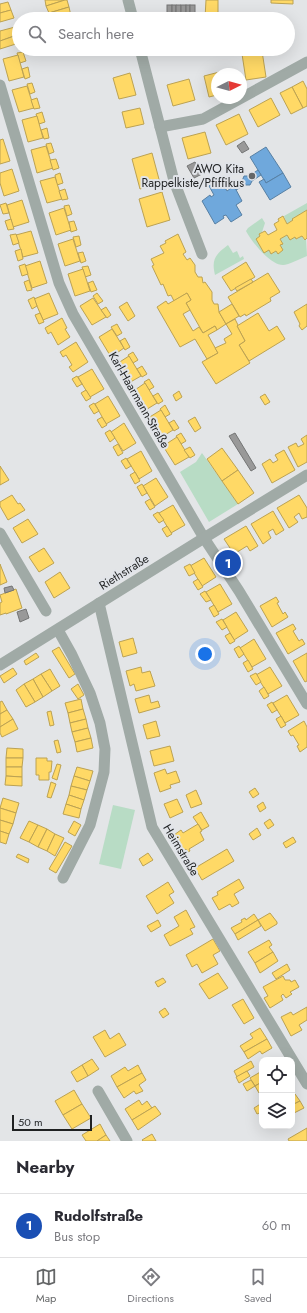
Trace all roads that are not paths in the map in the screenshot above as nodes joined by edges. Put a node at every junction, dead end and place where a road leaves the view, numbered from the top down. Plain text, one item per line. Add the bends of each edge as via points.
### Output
1 (128, 0) edge
2 (131, 12) edge
3 (142, 56) edge
4 (307, 62) edge
5 (0, 85) edge
6 (160, 127) junction
7 (202, 254) dead end
8 (307, 475) edge
9 (0, 533) edge
10 (204, 538) junction
11 (99, 604) junction
12 (46, 611) dead end
13 (58, 630) junction
14 (0, 665) edge
15 (307, 704) edge
16 (63, 878) dead end
17 (307, 1084) edge
18 (98, 1091) dead end
19 (127, 1141) edge

1 - 2 street
3 - 6 street
4 - 6 street via 203,119
5 - 10 street, Karl-Haarmann-Straße via 65,298
6 - 7 street via 174,180
8 - 10 street, Riethstraße
9 - 12 street
10 - 11 street, Riethstraße
10 - 15 street, Karl-Haarmann-Straße via 235,584
11 - 13 street, Riethstraße
11 - 17 street, Heimstraße via 152,827
13 - 14 street, Riethstraße
13 - 16 street via 90,693 105,749 104,772 90,825
18 - 19 street

